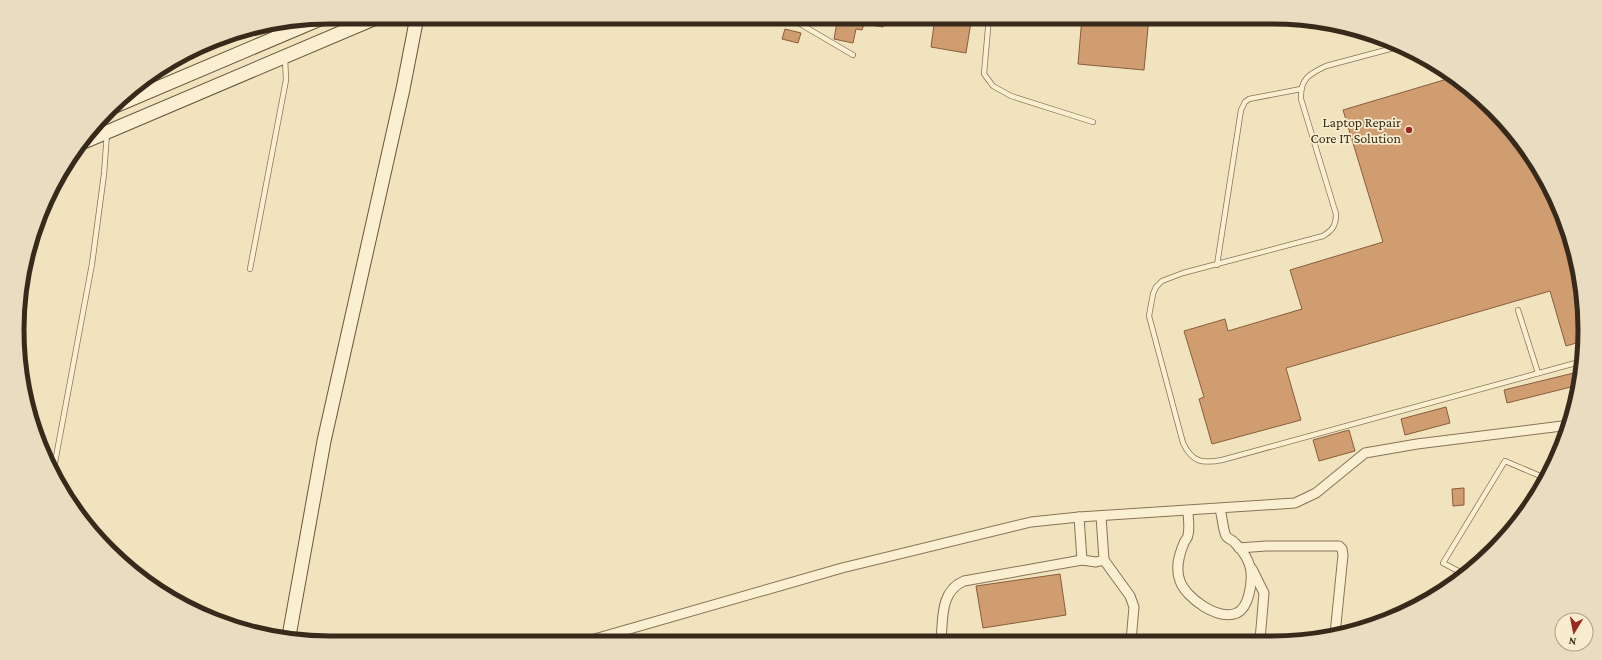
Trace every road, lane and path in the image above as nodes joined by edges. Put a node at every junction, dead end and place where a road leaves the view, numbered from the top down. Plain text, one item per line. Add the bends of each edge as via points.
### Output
1 (362, 24) edge
2 (416, 24) edge
3 (800, 24) edge
4 (988, 24) edge
5 (294, 27) edge
6 (1392, 48) edge
7 (853, 55) dead end
8 (284, 57) junction
9 (1301, 88) junction
10 (130, 98) edge
11 (1093, 122) dead end
12 (108, 132) junction
13 (91, 139) edge
14 (1217, 265) junction
15 (250, 269) dead end
16 (1518, 310) dead end
17 (1576, 363) edge
18 (1538, 373) junction
19 (1562, 427) edge
20 (55, 463) edge
21 (1541, 476) edge
22 (1220, 509) junction
23 (1188, 510) junction
24 (1101, 516) junction
25 (1079, 517) junction
26 (1239, 548) junction
27 (1082, 560) junction
28 (1104, 560) junction
29 (1249, 563) junction
30 (1460, 572) edge
31 (1335, 629) edge
32 (290, 633) edge
33 (605, 636) edge
34 (942, 636) edge
35 (1131, 636) edge
36 (1260, 636) edge

1 - 8 street
2 - 32 street via 324,441
3 - 7 lane
4 - 11 lane via 984,74 993,86 1011,96
5 - 10 street
6 - 9 lane via 1326,66 1307,77
8 - 12 street
8 - 15 lane via 286,80
9 - 14 lane via 1249,99 1241,110
9 - 14 lane via 1301,99 1336,214 1336,223 1330,232 1323,236
12 - 13 street
12 - 20 lane via 92,264
14 - 18 lane via 1162,281 1153,294 1149,316 1183,442 1192,457 1201,462 1222,460
16 - 18 lane
17 - 18 lane
19 - 22 street via 1417,444 1365,453 1316,493 1295,503
21 - 30 lane via 1505,461 1443,563
22 - 23 street
22 - 26 street via 1226,536
23 - 24 street
23 - 29 street via 1188,536 1178,563 1180,580 1191,598 1216,612 1238,613 1244,607 1248,596 1251,573
24 - 25 street
24 - 28 street
25 - 27 street
25 - 33 street via 1031,522 842,568
26 - 29 street
26 - 31 street via 1339,546 1343,555
27 - 28 street
27 - 34 street via 958,583 948,594 945,602
28 - 35 street via 1130,596 1134,607
29 - 36 street via 1264,593

